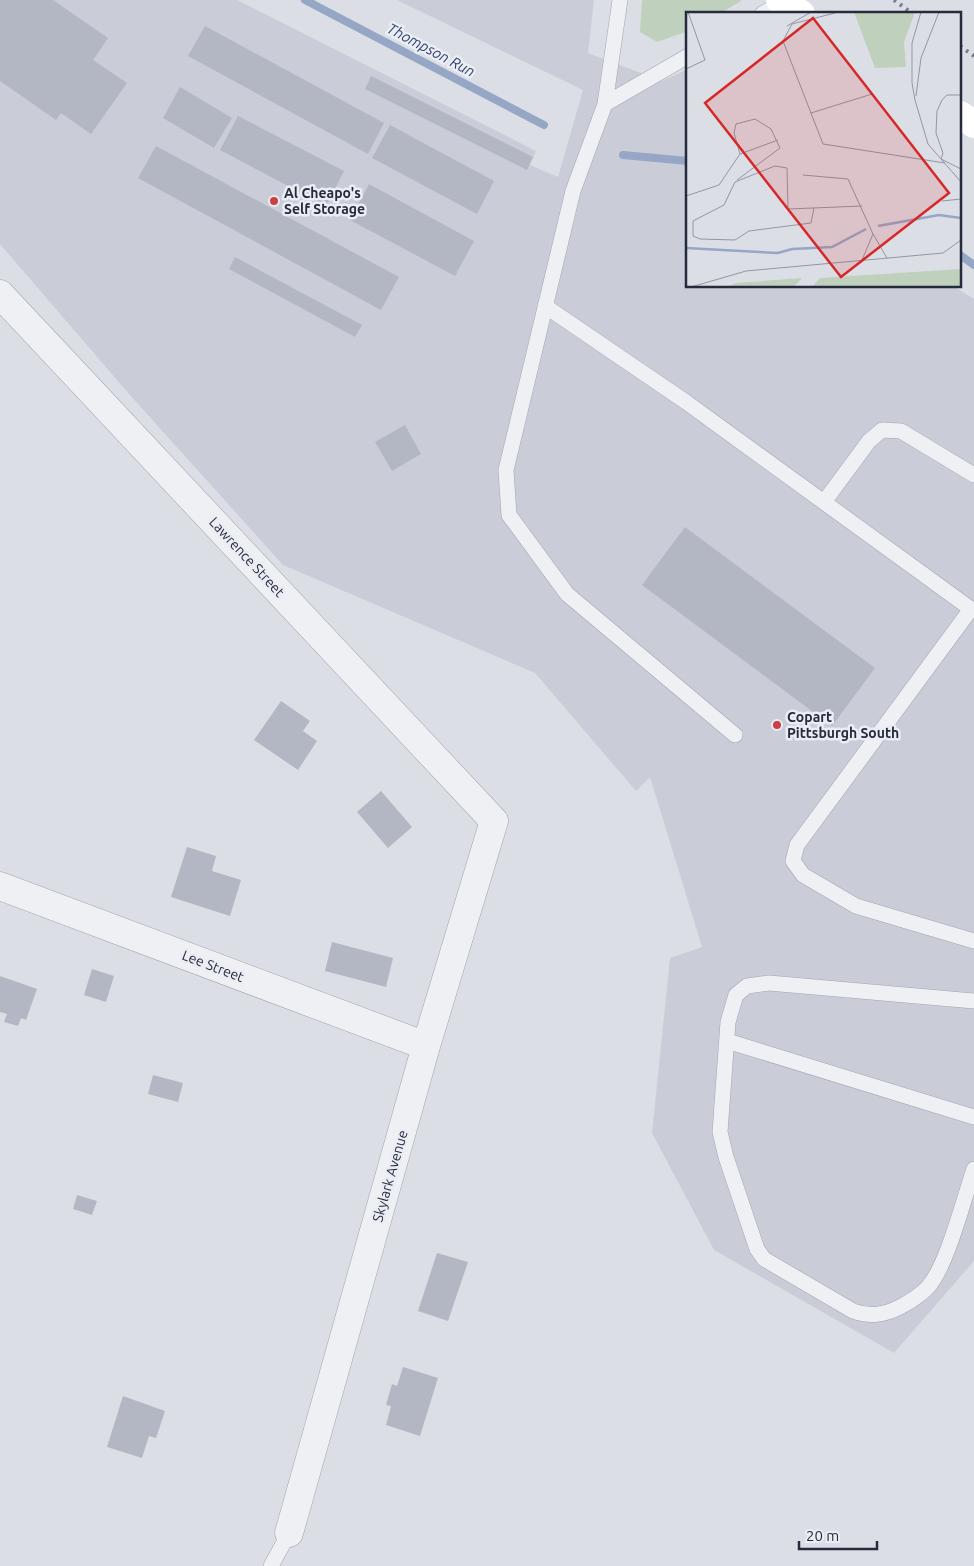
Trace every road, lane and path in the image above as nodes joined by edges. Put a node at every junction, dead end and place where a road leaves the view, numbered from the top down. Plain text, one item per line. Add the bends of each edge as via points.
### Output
1 (620, 0) edge
2 (686, 57) edge
3 (605, 104) junction
4 (962, 117) edge
5 (974, 124) edge
6 (0, 294) edge
7 (545, 306) junction
8 (974, 474) edge
9 (824, 502) junction
10 (735, 735) dead end
11 (494, 821) joint
12 (0, 886) edge
13 (974, 940) edge
14 (974, 1001) edge
15 (727, 1041) junction
16 (426, 1046) junction
17 (974, 1117) edge
18 (974, 1169) edge
19 (290, 1532) joint
20 (271, 1566) edge

1 - 3 lane
2 - 3 lane
3 - 7 lane via 573,191
4 - 5 street
6 - 11 street, Lawrence Street
7 - 9 lane
7 - 10 lane via 506,470 509,515 567,594
8 - 9 lane via 901,431 882,430 869,441
9 - 13 lane via 970,609 797,845 793,861 803,875 856,906
11 - 16 street, Skylark Avenue
12 - 16 street, Lee Street
14 - 15 lane via 769,983 747,986 736,996 728,1022
15 - 17 lane
15 - 18 lane via 720,1132 757,1249 774,1266 853,1311 865,1315 890,1312 929,1286 940,1269
16 - 19 street, Skylark Avenue
19 - 20 lane

